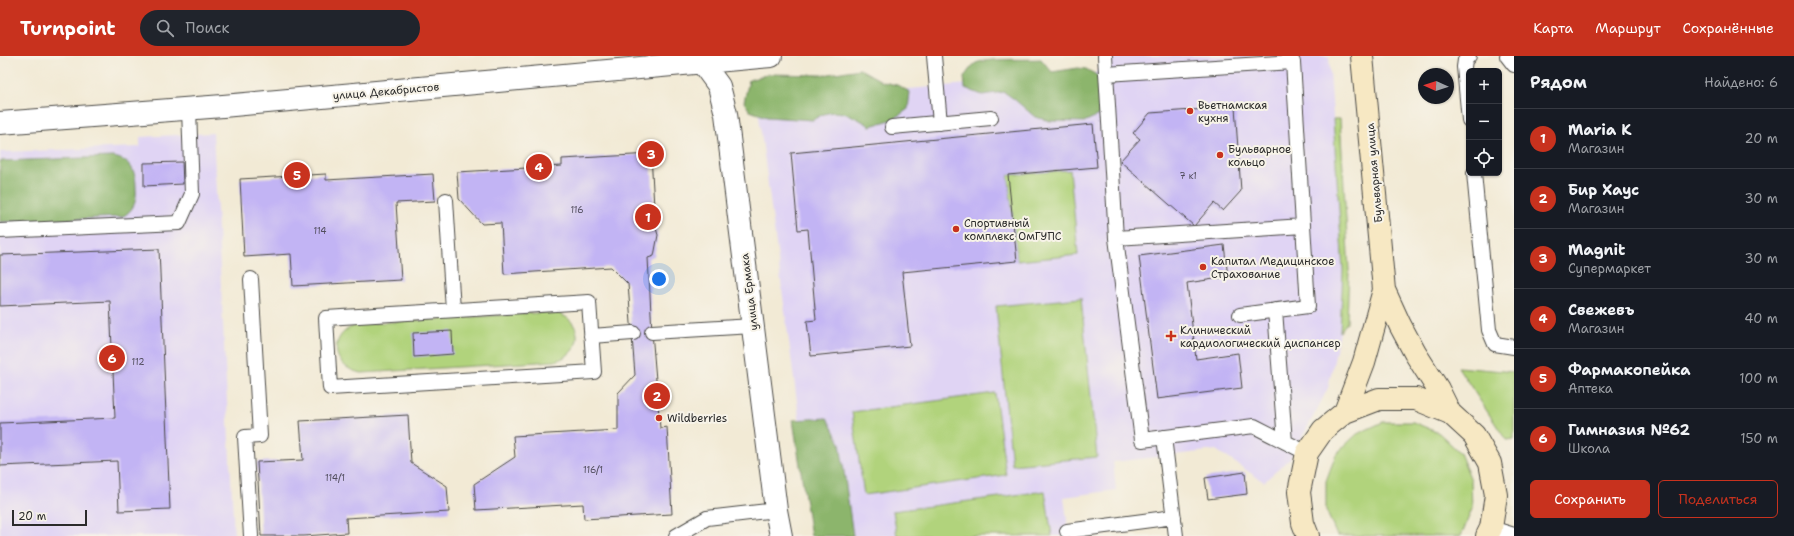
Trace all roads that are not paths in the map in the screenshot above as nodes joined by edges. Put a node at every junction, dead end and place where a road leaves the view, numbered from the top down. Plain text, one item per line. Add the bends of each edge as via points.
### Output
1 (771, 56) edge
2 (934, 56) edge
3 (1105, 56) edge
4 (1362, 56) edge
5 (1469, 56) edge
6 (1507, 56) edge
7 (699, 59) edge
8 (1514, 65) edge
9 (1106, 74) junction
10 (1467, 104) edge
11 (189, 109) junction
12 (991, 118) dead end
13 (0, 123) edge
14 (940, 123) junction
15 (892, 127) dead end
16 (1474, 176) edge
17 (446, 200) dead end
18 (1303, 226) junction
19 (0, 230) edge
20 (1116, 238) junction
21 (251, 279) dead end
22 (1384, 290) junction
23 (453, 310) junction
24 (1275, 310) junction
25 (1240, 315) dead end
26 (753, 326) junction
27 (652, 332) dead end
28 (633, 333) dead end
29 (591, 336) junction
30 (1514, 347) edge
31 (1344, 412) junction
32 (1450, 413) junction
33 (1164, 437) junction
34 (1285, 442) junction
35 (1308, 453) junction
36 (776, 510) junction
37 (1174, 517) junction
38 (1067, 531) dead end
39 (1303, 532) edge
40 (1489, 532) edge
41 (1514, 535) edge
42 (251, 536) edge
43 (676, 536) edge
44 (781, 536) edge
45 (1176, 536) edge

1 - 7 street, улица Декабристов
2 - 14 lane
3 - 9 lane
4 - 22 main road, Бульварная улица
5 - 10 lane via 1464,67
6 - 8 lane
7 - 11 street, улица Декабристов
7 - 26 street, улица Ермака via 719,86 726,114
9 - 18 lane via 1293,62
9 - 20 lane
11 - 13 street, улица Декабристов
11 - 19 lane via 192,194 179,223
12 - 14 lane
14 - 15 lane
16 - 30 lane via 1489,330 1495,344
17 - 23 lane
18 - 20 lane
18 - 24 lane via 1308,306
20 - 33 lane via 1142,440
21 - 42 lane via 260,436 245,437
22 - 31 main road, Бульварная улица via 1364,362
22 - 32 main road, Бульварная улица via 1415,353
23 - 29 lane via 589,302
23 - 29 lane via 326,318 330,388 594,372
24 - 25 lane
24 - 34 lane
26 - 27 lane
26 - 36 street, улица Ермака
28 - 29 lane
31 - 32 main road via 1379,399 1416,399
31 - 35 main road via 1323,430
32 - 40 main road via 1474,435 1490,463 1496,495
33 - 34 lane via 1254,426
33 - 37 lane
34 - 35 lane
35 - 39 main road via 1299,492
36 - 43 lane via 707,518
36 - 44 street, улица Ермака
37 - 38 lane
37 - 45 lane
40 - 41 lane

